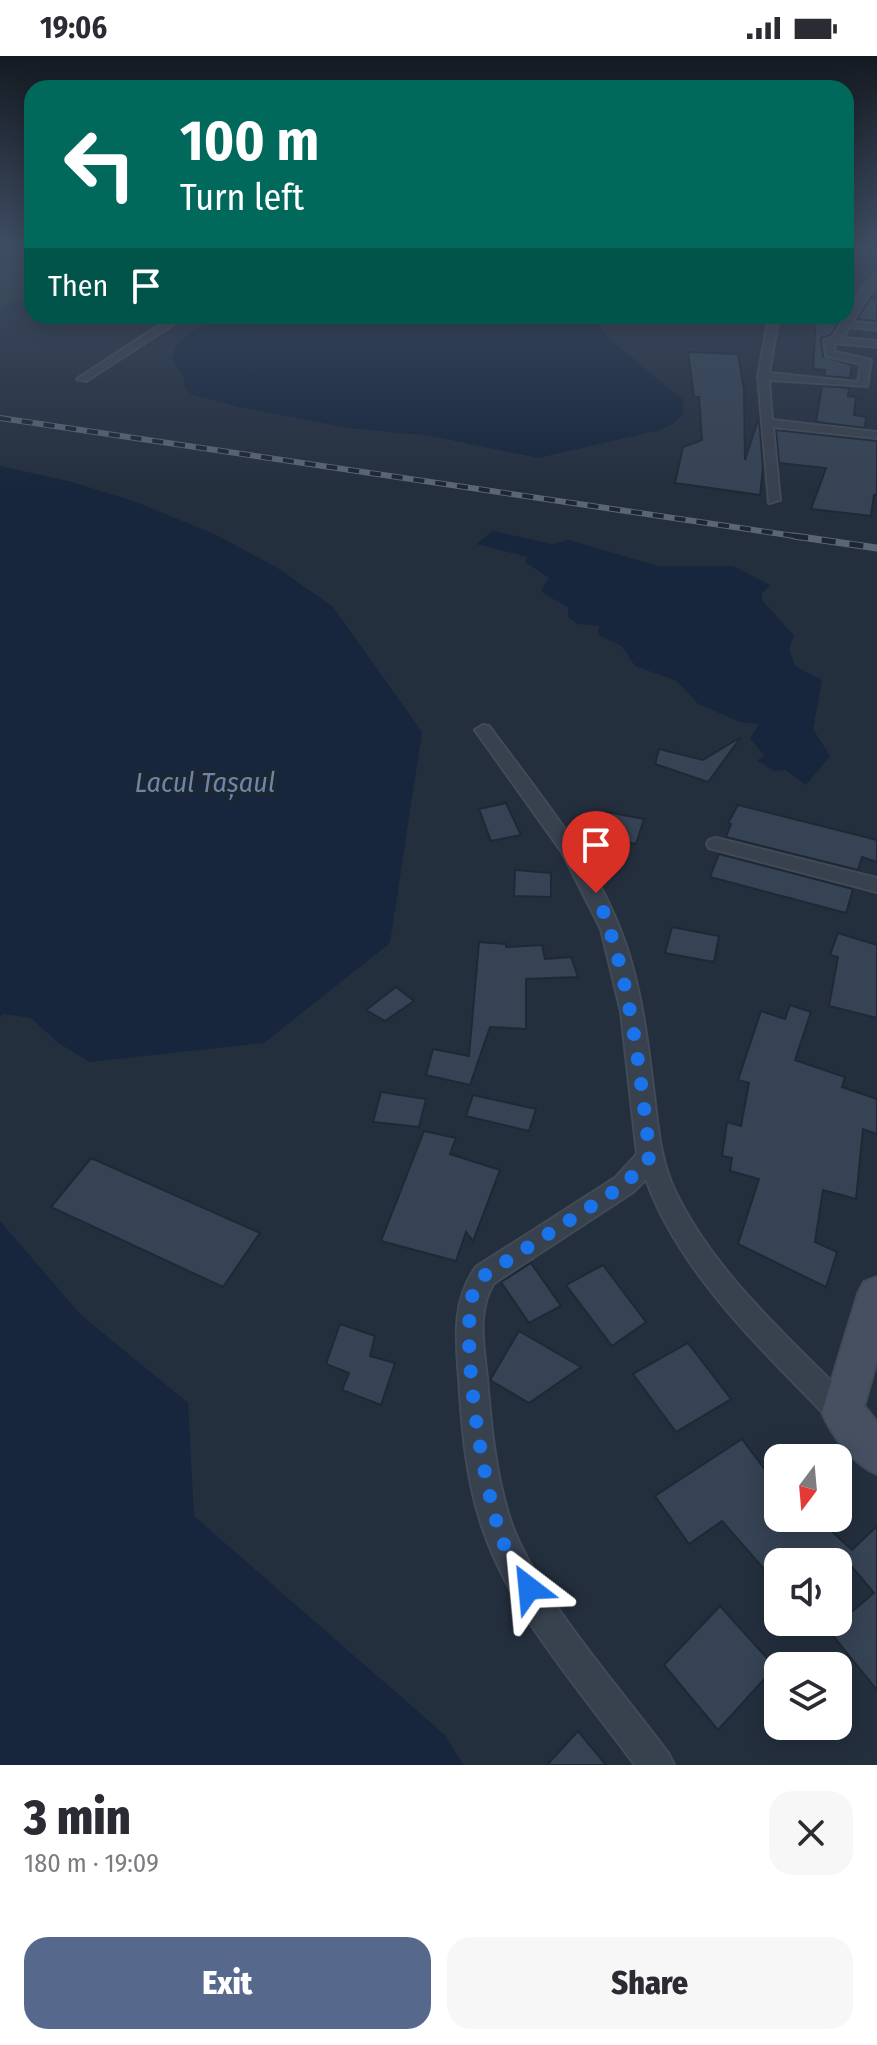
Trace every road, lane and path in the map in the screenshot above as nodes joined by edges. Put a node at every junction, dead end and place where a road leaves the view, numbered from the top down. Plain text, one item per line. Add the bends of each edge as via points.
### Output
1 (164, 327) edge
2 (772, 327) edge
3 (843, 327) edge
4 (837, 340) junction
5 (877, 344) edge
6 (763, 376) junction
7 (82, 379) dead end
8 (767, 423) junction
9 (877, 435) edge
10 (774, 500) dead end
11 (483, 730) dead end
12 (716, 844) dead end
13 (877, 885) edge
14 (650, 1157) junction
15 (877, 1294) edge
16 (842, 1412) junction
17 (877, 1453) edge
18 (656, 1765) edge

1 - 7 street
2 - 6 street
3 - 4 street
4 - 5 street
4 - 6 street via 829,340 830,354 867,362 863,384
6 - 8 street
8 - 9 street
8 - 10 street
11 - 14 street via 596,893 612,930 636,1042
12 - 13 street
14 - 16 street via 675,1213 707,1261 744,1310
14 - 18 street via 624,1185 485,1275 474,1288 470,1321 475,1414 502,1540 529,1588
15 - 16 street
16 - 17 street

